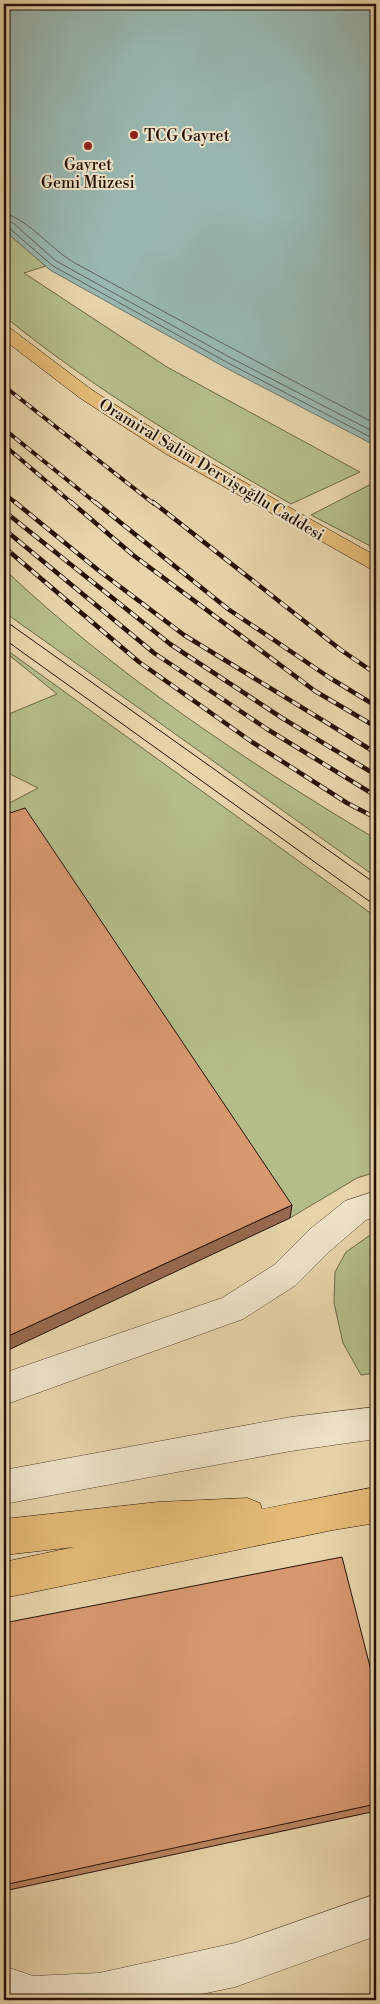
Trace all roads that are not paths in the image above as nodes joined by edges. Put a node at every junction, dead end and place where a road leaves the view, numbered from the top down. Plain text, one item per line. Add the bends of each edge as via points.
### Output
1 (4, 332) edge
2 (376, 564) edge
3 (344, 567) dead end
4 (376, 583) edge
5 (376, 1204) edge
6 (4, 1389) edge
7 (376, 1423) edge
8 (4, 1487) edge
9 (376, 1505) edge
10 (333, 1512) junction
11 (4, 1537) edge
12 (4, 1580) edge
13 (376, 1915) edge
14 (4, 1988) edge

1 - 2 main road, Oramiral Salim Dervişoğllu Caddesi via 57,374 166,445
3 - 4 main road
5 - 6 lane via 356,1210 285,1275 232,1309
7 - 8 lane via 290,1434
9 - 10 main road
10 - 11 main road via 158,1520
10 - 12 main road
13 - 14 lane via 235,1965 99,1995 33,1998

